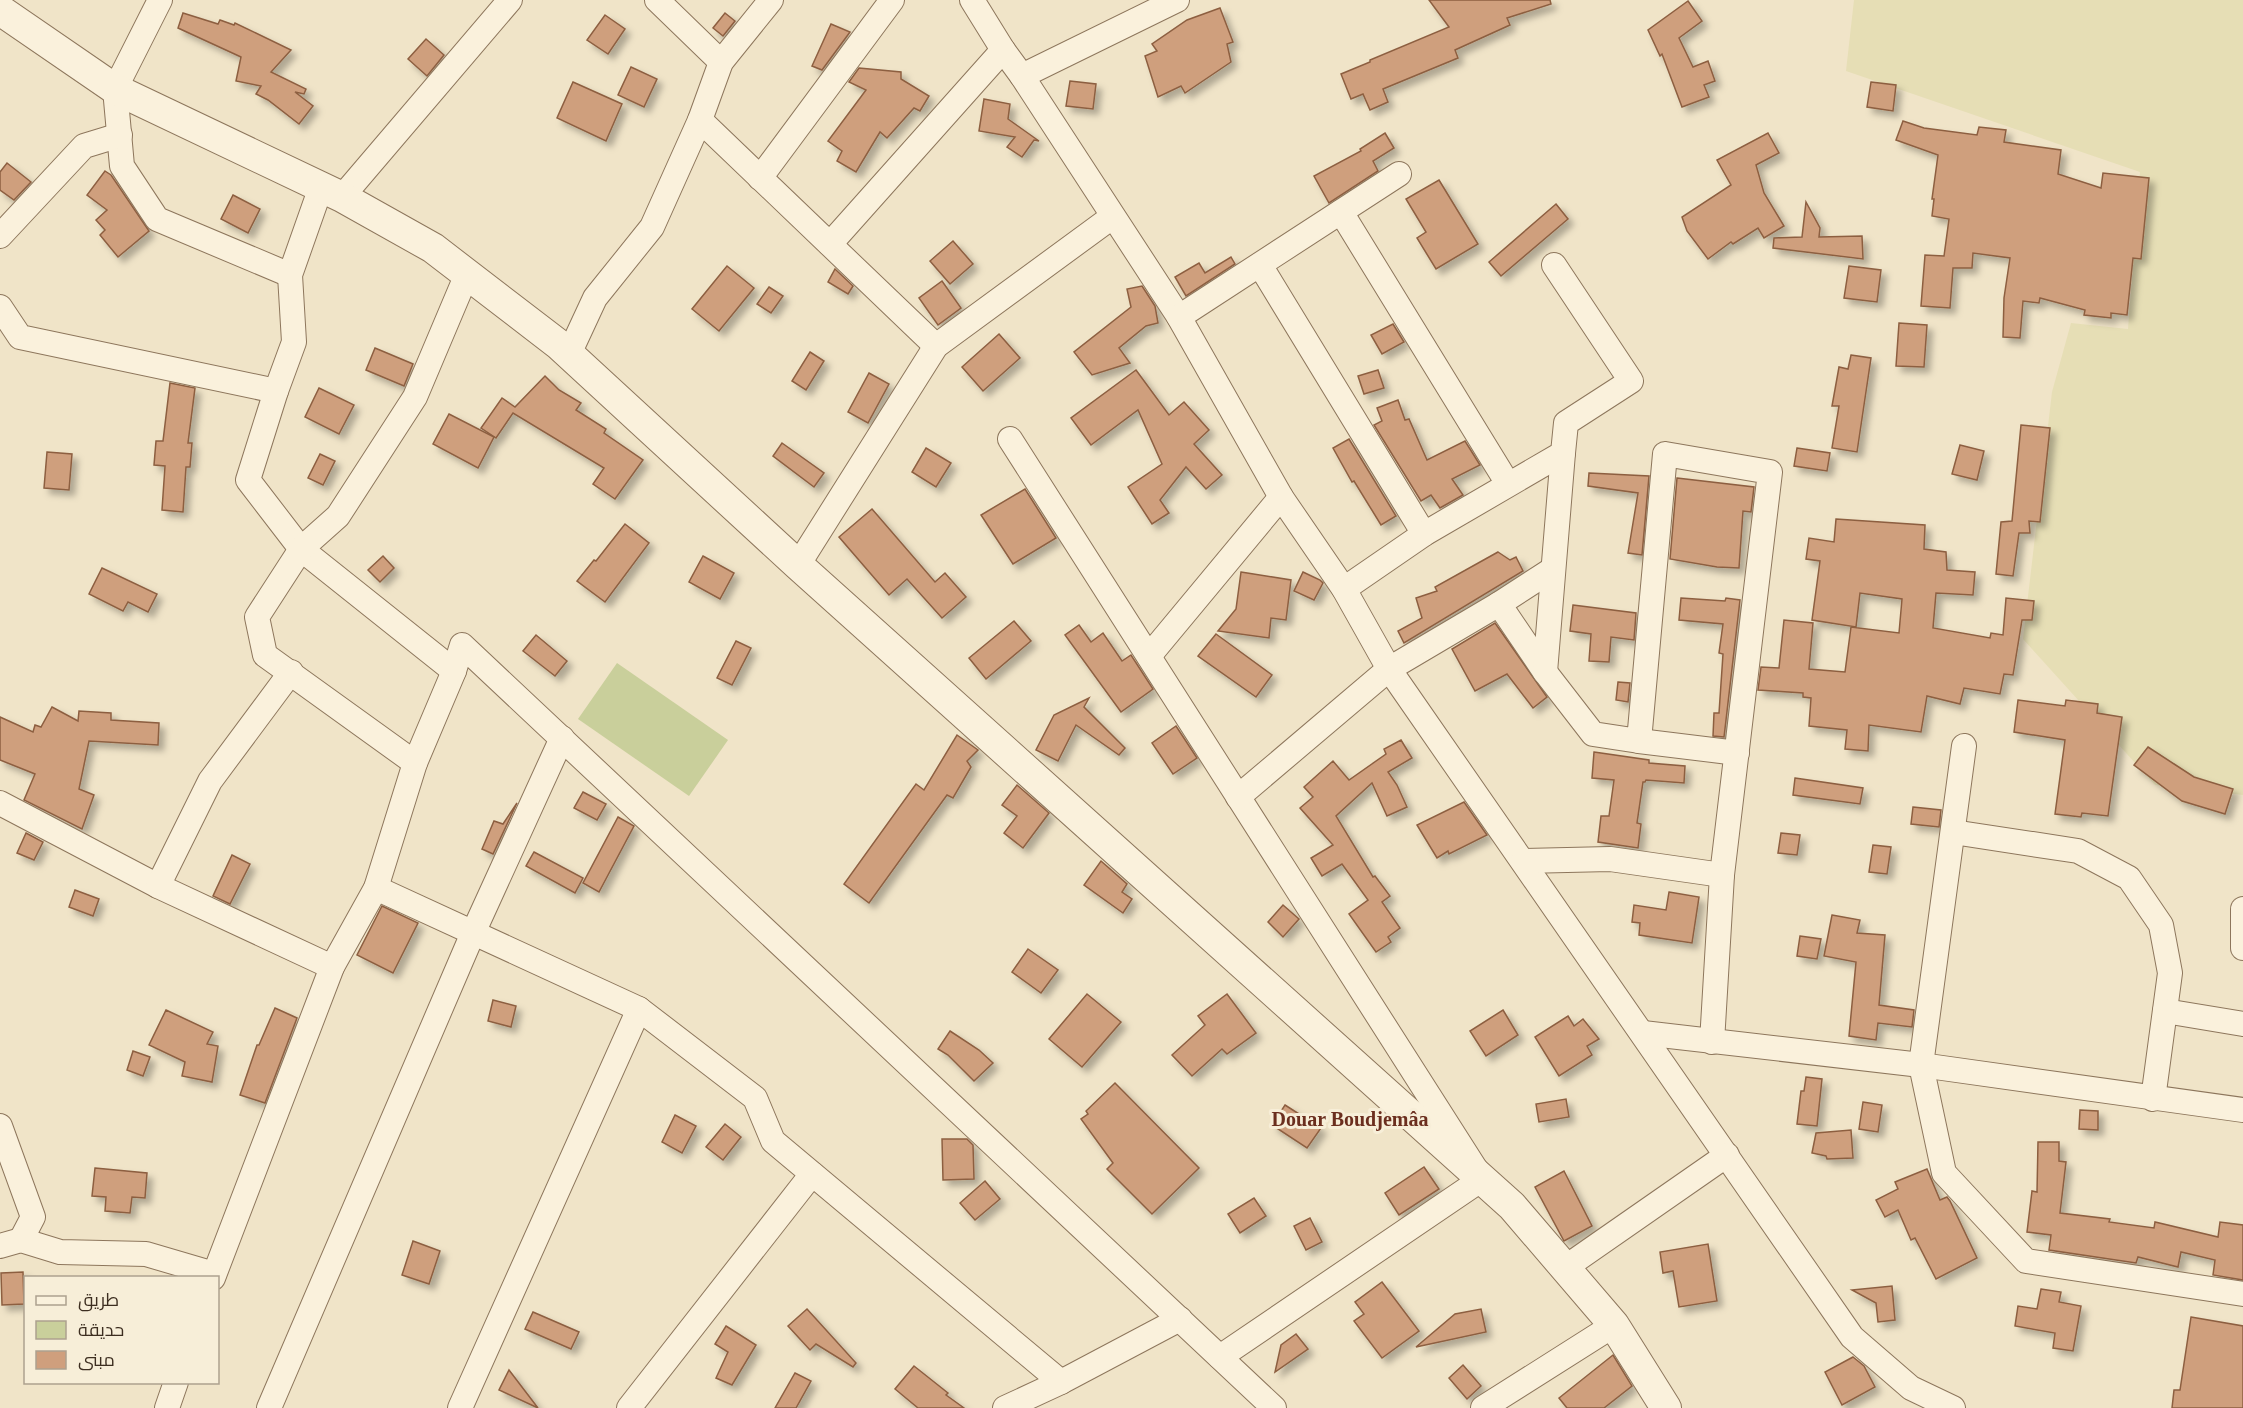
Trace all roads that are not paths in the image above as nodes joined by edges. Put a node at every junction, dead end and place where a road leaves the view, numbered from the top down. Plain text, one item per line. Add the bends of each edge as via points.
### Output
1 (160, 0) edge
2 (510, 0) edge
3 (657, 0) edge
4 (771, 0) edge
5 (892, 0) edge
6 (972, 0) edge
7 (1177, 0) edge
8 (0, 10) edge
9 (1003, 50) junction
10 (721, 62) junction
11 (1022, 76) junction
12 (116, 89) junction
13 (699, 120) junction
14 (120, 135) junction
15 (1399, 174) dead end
16 (760, 178) junction
17 (332, 192) junction
18 (1341, 212) junction
19 (1112, 217) junction
20 (0, 236) edge
21 (830, 244) junction
22 (1260, 265) junction
23 (1554, 265) dead end
24 (290, 274) junction
25 (467, 274) junction
26 (0, 306) edge
27 (1179, 317) junction
28 (936, 346) junction
29 (569, 354) junction
30 (276, 391) junction
31 (1010, 439) dead end
32 (1563, 453) junction
33 (1508, 484) junction
34 (1281, 497) junction
35 (1424, 534) junction
36 (301, 549) junction
37 (798, 565) junction
38 (1553, 569) junction
39 (1344, 589) junction
40 (1499, 604) junction
41 (1149, 656) junction
42 (1389, 669) junction
43 (454, 671) junction
44 (291, 672) junction
45 (1545, 672) junction
46 (562, 738) junction
47 (1639, 741) junction
48 (1964, 746) dead end
49 (1737, 753) junction
50 (415, 763) junction
51 (1238, 797) junction
52 (0, 803) edge
53 (1953, 832) junction
54 (1523, 861) junction
55 (1722, 875) junction
56 (158, 886) junction
57 (375, 888) junction
58 (2243, 909) edge
59 (473, 933) junction
60 (2243, 948) edge
61 (332, 967) junction
62 (639, 1009) junction
63 (2165, 1011) junction
64 (2243, 1024) edge
65 (1643, 1033) junction
66 (1712, 1042) junction
67 (1921, 1065) junction
68 (2153, 1098) junction
69 (2243, 1110) edge
70 (0, 1126) edge
71 (1727, 1155) junction
72 (812, 1174) junction
73 (1482, 1179) junction
74 (11, 1243) edge
75 (1566, 1268) junction
76 (214, 1276) edge
77 (2243, 1294) edge
78 (1180, 1320) junction
79 (1614, 1325) junction
80 (1220, 1357) junction
81 (1061, 1382) junction
82 (176, 1384) edge
83 (167, 1408) edge
84 (269, 1408) edge
85 (460, 1408) edge
86 (629, 1408) edge
87 (1005, 1408) edge
88 (1274, 1408) edge
89 (1483, 1408) edge
90 (1666, 1408) edge
91 (1953, 1408) edge

1 - 12 street
2 - 17 street
3 - 10 street
4 - 10 street
5 - 16 street
6 - 9 street
7 - 11 street
8 - 12 street
9 - 11 street
9 - 21 street
10 - 13 street
11 - 19 street
12 - 14 street
12 - 17 street
13 - 16 street
13 - 29 street via 652,227 595,298
14 - 20 street via 84,146
14 - 24 street via 122,166 157,219
15 - 18 street
16 - 21 street
17 - 24 street
17 - 25 street via 433,248
18 - 22 street
18 - 33 street
19 - 27 street
19 - 28 street
21 - 28 street
22 - 27 street
22 - 35 street
23 - 32 street via 1632,381 1566,423
24 - 30 street via 294,342
25 - 29 street
25 - 36 street via 415,398 338,516
26 - 30 street via 20,337
27 - 34 street
28 - 37 street
29 - 37 street
30 - 36 street via 248,480
31 - 41 street
32 - 33 street
32 - 38 street
33 - 35 street
34 - 39 street
34 - 41 street
35 - 39 street
36 - 43 street
36 - 44 street via 257,617 265,655
37 - 73 street
38 - 40 street
38 - 45 street
39 - 42 street
40 - 42 street
40 - 45 street
41 - 51 street
42 - 51 street
42 - 54 street
43 - 46 street via 462,645
43 - 50 street
44 - 50 street
44 - 56 street via 210,781
45 - 47 street via 1593,734
46 - 59 street
46 - 78 street
47 - 49 street
47 - 49 street via 1665,454 1770,472
48 - 53 street
49 - 55 street
50 - 57 street
51 - 73 street
52 - 56 street
53 - 63 street via 2078,851 2129,879 2161,925 2170,973
53 - 67 street
54 - 55 street via 1610,859
54 - 65 street
55 - 66 street
56 - 61 street
57 - 59 street
57 - 61 street
58 - 60 street
59 - 62 street
59 - 84 street
61 - 76 street
62 - 72 street via 755,1098 773,1141
62 - 85 street
63 - 64 street
63 - 68 street
65 - 66 street
65 - 71 street
66 - 67 street
67 - 68 street
67 - 77 street via 1944,1173 2026,1261
68 - 69 street
70 - 74 street via 33,1217
71 - 75 street
71 - 91 street via 1852,1336 1911,1388
72 - 81 street
72 - 86 street
73 - 75 street via 1512,1206
73 - 80 street
74 - 76 street via 60,1252 146,1254
75 - 79 street
78 - 80 street
78 - 81 street
79 - 89 street
79 - 90 street
80 - 88 street
81 - 87 street
82 - 83 street

